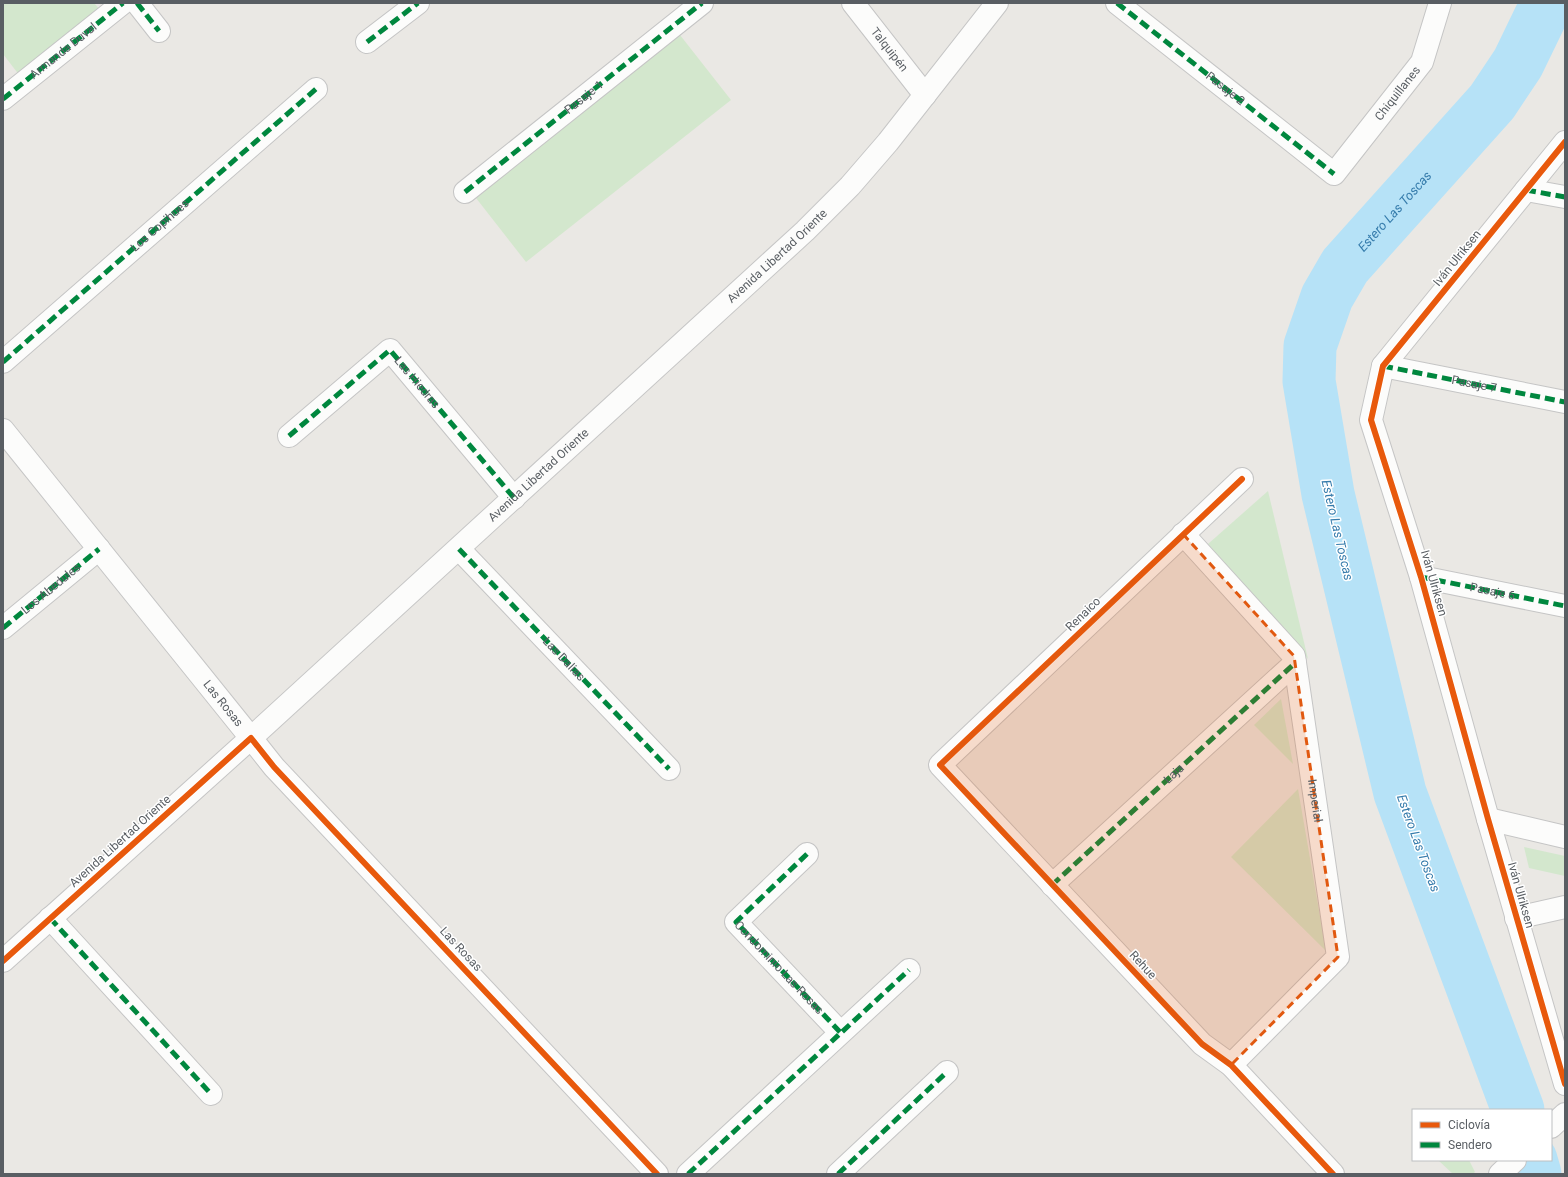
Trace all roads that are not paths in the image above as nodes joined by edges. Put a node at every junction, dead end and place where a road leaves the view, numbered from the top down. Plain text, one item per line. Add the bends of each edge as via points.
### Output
1 (123, 3) edge
2 (137, 3) edge
3 (418, 3) edge
4 (702, 3) edge
5 (853, 3) edge
6 (997, 3) edge
7 (1117, 3) edge
8 (1440, 3) edge
9 (159, 31) dead end
10 (367, 42) dead end
11 (316, 89) dead end
12 (925, 95) junction
13 (3, 99) edge
14 (1565, 142) edge
15 (1334, 174) joint
16 (1526, 190) junction
17 (465, 192) dead end
18 (1565, 197) edge
19 (3, 362) edge
20 (1383, 366) junction
21 (1565, 402) edge
22 (3, 430) edge
23 (288, 436) dead end
24 (1242, 479) dead end
25 (514, 498) junction
26 (1183, 534) junction
27 (100, 549) junction
28 (459, 549) junction
29 (1421, 577) junction
30 (1565, 606) edge
31 (3, 628) edge
32 (1295, 663) junction
33 (251, 738) junction
34 (940, 765) joint
35 (669, 769) dead end
36 (1488, 819) junction
37 (1565, 837) edge
38 (807, 854) dead end
39 (1052, 884) junction
40 (1565, 907) edge
41 (50, 918) junction
42 (1516, 918) junction
43 (3, 961) edge
44 (909, 970) dead end
45 (840, 1032) junction
46 (1231, 1065) junction
47 (947, 1072) dead end
48 (1565, 1084) edge
49 (211, 1094) dead end
50 (1565, 1114) edge
51 (1552, 1126) edge
52 (657, 1174) edge
53 (688, 1174) edge
54 (838, 1174) edge
55 (1333, 1174) edge

1 - 13 street, Armanda Duval
2 - 9 street
3 - 10 street
4 - 17 street, Pasaje 1
5 - 12 street, Talquipén
6 - 12 street, Avenida Libertad Oriente
7 - 15 street, Pasaje 2
8 - 15 street, Chiquillanes via 1422,62
11 - 19 street, Los Copihues
12 - 25 street, Avenida Libertad Oriente via 850,186 805,231
14 - 16 street, Iván Ulriksen
16 - 18 street
16 - 20 street, Iván Ulriksen
20 - 21 street, Pasaje 7
20 - 29 street, Iván Ulriksen via 1372,420
22 - 27 street, Las Rosas
23 - 25 street, Las Hiedras via 390,350
24 - 26 street, Renaico
25 - 28 street, Avenida Libertad Oriente
26 - 32 street, Imperial via 1294,656
26 - 34 street, Renaico
27 - 31 street, Los Abedules
27 - 33 street, Las Rosas
28 - 33 street, Avenida Libertad Oriente
28 - 35 street, Las Dalias
29 - 30 street, Pasaje 6
29 - 36 street, Iván Ulriksen
32 - 39 street, Laja
32 - 46 street, Imperial via 1338,957
33 - 41 street, Avenida Libertad Oriente
33 - 52 street, Las Rosas via 274,767
34 - 39 street, Rehue
36 - 37 street
36 - 42 street, Iván Ulriksen
38 - 45 street, Condominio Las Rosas via 736,922
39 - 46 street, Rehue via 1202,1044
40 - 42 street
41 - 43 street, Avenida Libertad Oriente
41 - 49 street
42 - 48 street, Iván Ulriksen
44 - 45 street
45 - 53 street
46 - 55 street, Rehue
47 - 54 street
50 - 51 street

